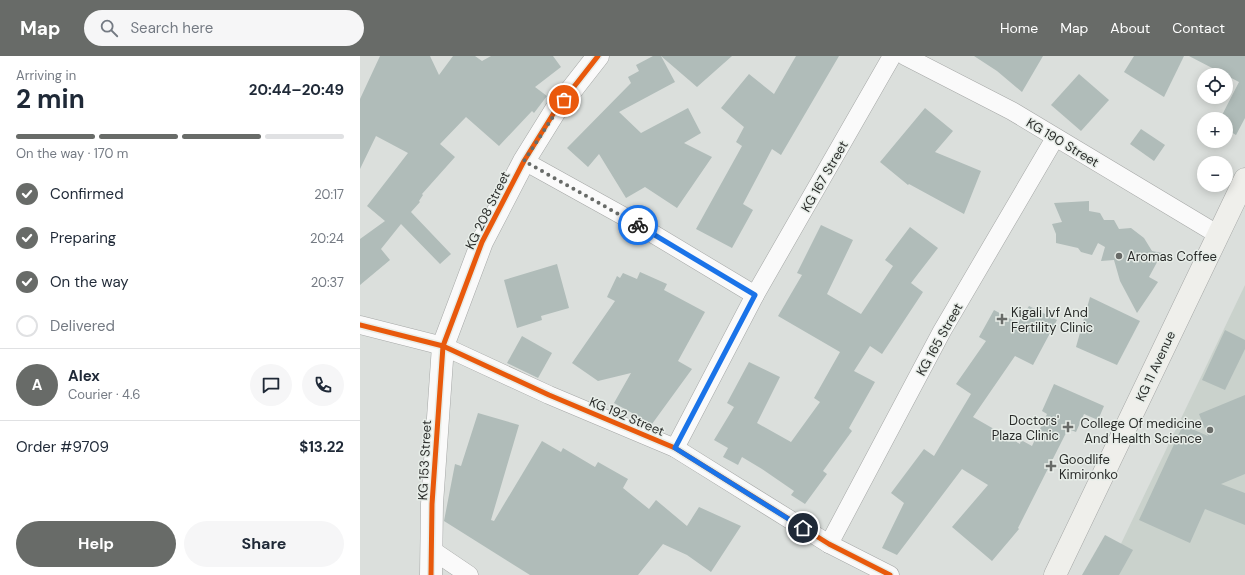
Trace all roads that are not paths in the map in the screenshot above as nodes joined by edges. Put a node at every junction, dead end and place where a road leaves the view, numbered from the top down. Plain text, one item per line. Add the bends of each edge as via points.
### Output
1 (598, 56) edge
2 (892, 56) edge
3 (905, 56) edge
4 (1055, 138) junction
5 (524, 161) junction
6 (1245, 179) edge
7 (1217, 234) junction
8 (755, 295) junction
9 (360, 325) edge
10 (443, 346) junction
11 (675, 448) junction
12 (829, 544) junction
13 (432, 550) junction
14 (431, 575) edge
15 (469, 575) edge
16 (890, 575) edge
17 (1054, 575) edge

1 - 5 street, KG 208 Street via 556,111
2 - 8 street, KG 167 Street
3 - 4 street, KG 190 Street via 1012,111
4 - 7 street, KG 190 Street
4 - 12 street, KG 165 Street via 942,331
5 - 8 street via 625,217
5 - 10 street, KG 208 Street via 482,242
6 - 7 main road, KG 11 Avenue
7 - 17 main road, KG 11 Avenue
8 - 11 street, KG 167 Street
9 - 10 street, KG 192 Street
10 - 11 street, KG 192 Street via 556,398
10 - 13 street, KG 153 Street
11 - 12 street, KG 192 Street
12 - 16 street, KG 192 Street
13 - 14 street, KG 153 Street
13 - 15 street

